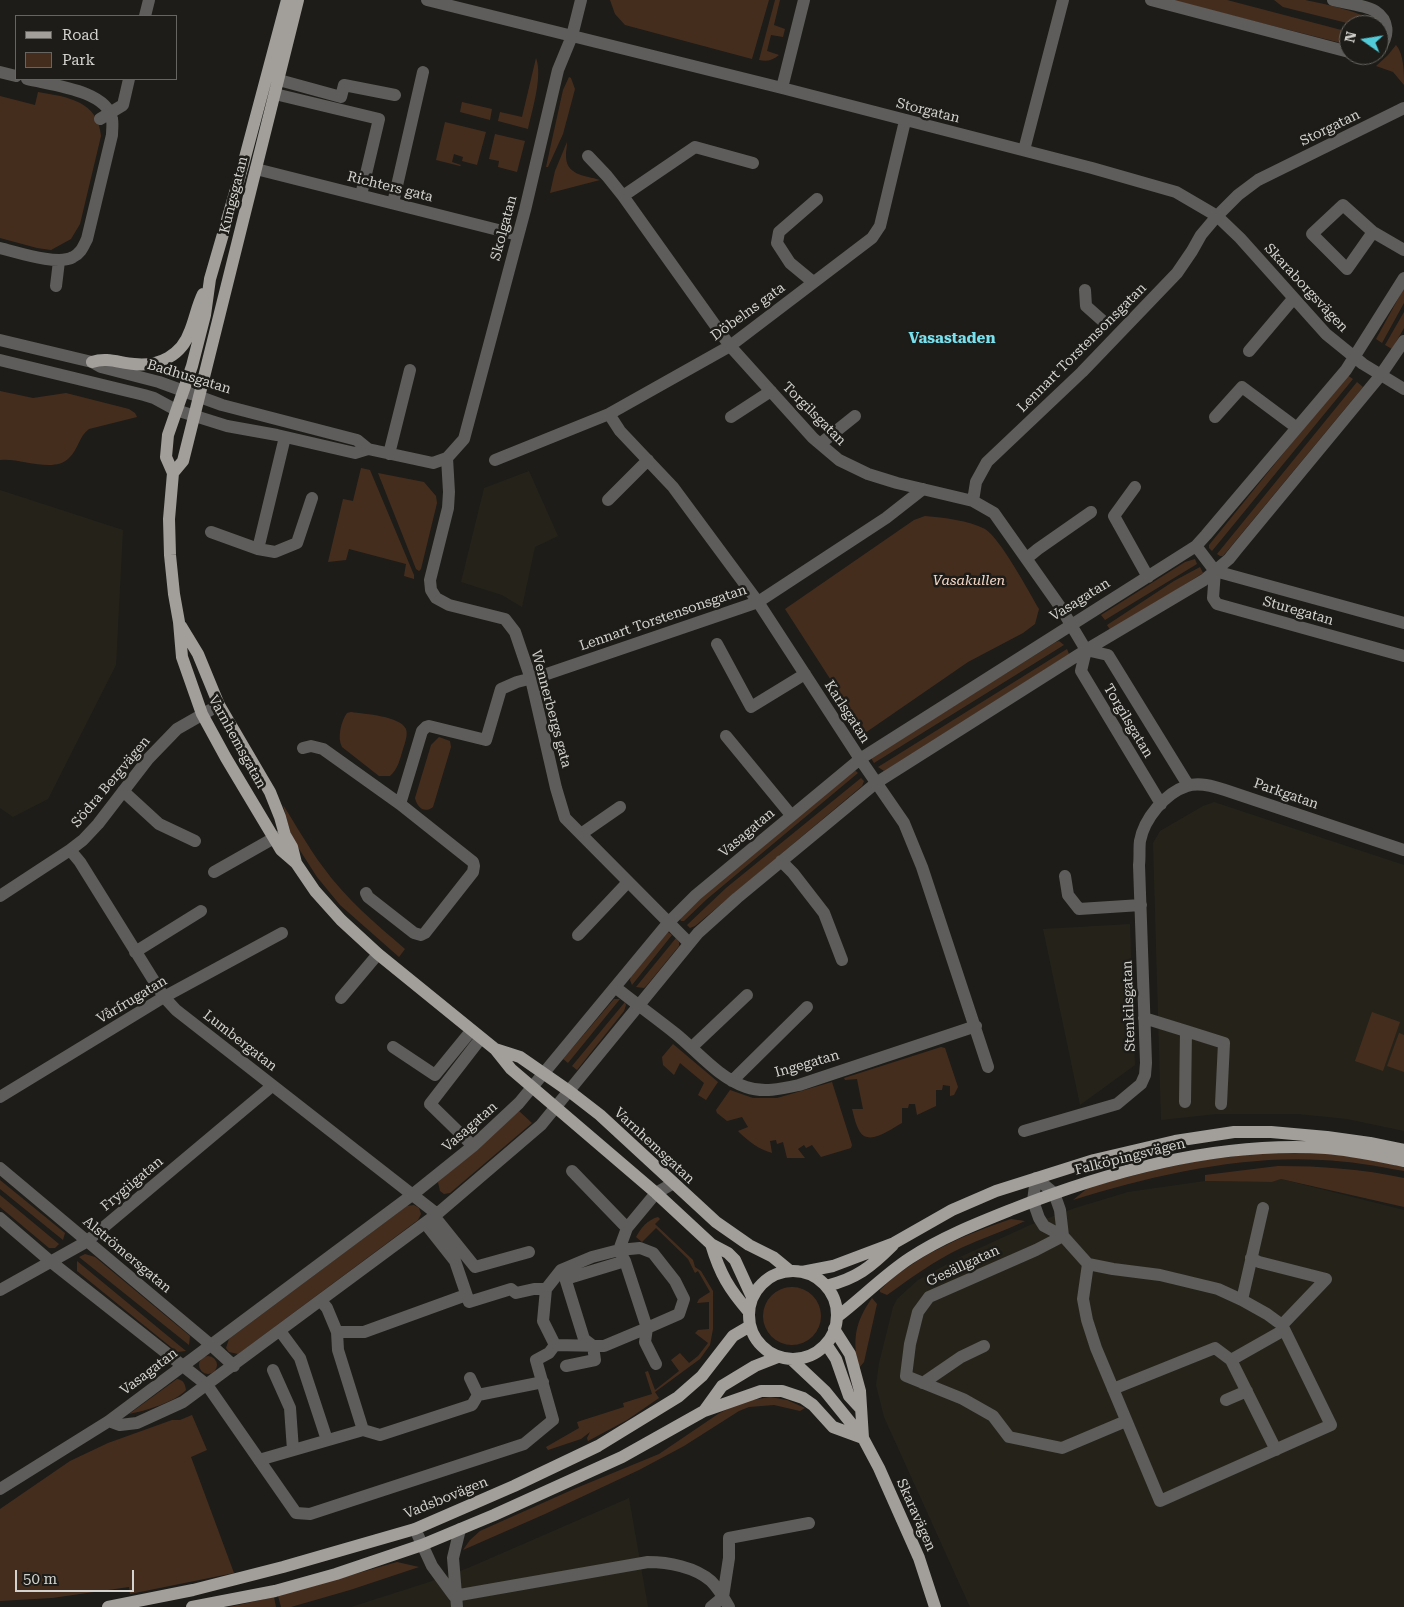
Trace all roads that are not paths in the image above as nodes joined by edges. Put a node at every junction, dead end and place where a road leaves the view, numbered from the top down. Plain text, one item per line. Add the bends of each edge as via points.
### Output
1 (149, 0) edge
2 (287, 0) edge
3 (298, 0) edge
4 (428, 0) edge
5 (581, 0) edge
6 (804, 0) edge
7 (1063, 0) edge
8 (1150, 0) edge
9 (1333, 0) edge
10 (145, 15) edge
11 (1380, 15) edge
12 (572, 36) junction
13 (1339, 49) edge
14 (0, 72) edge
15 (423, 72) dead end
16 (15, 76) edge
17 (31, 80) edge
18 (129, 80) edge
19 (278, 80) junction
20 (782, 88) junction
21 (275, 94) junction
22 (395, 95) dead end
23 (1399, 111) edge
24 (105, 116) junction
25 (905, 120) junction
26 (1024, 150) junction
27 (588, 156) dead end
28 (753, 163) dead end
29 (256, 169) junction
30 (360, 195) junction
31 (623, 196) junction
32 (817, 199) dead end
33 (393, 204) junction
34 (1217, 216) junction
35 (1373, 232) junction
36 (518, 235) junction
37 (0, 248) edge
38 (1404, 250) edge
39 (59, 261) junction
40 (210, 278) junction
41 (1404, 278) edge
42 (813, 282) junction
43 (56, 286) dead end
44 (1085, 290) dead end
45 (1293, 299) junction
46 (1104, 322) dead end
47 (0, 340) edge
48 (1404, 341) edge
49 (730, 346) junction
50 (1249, 351) dead end
51 (1354, 358) junction
52 (0, 360) edge
53 (92, 362) junction
54 (410, 370) dead end
55 (1380, 376) junction
56 (1404, 389) edge
57 (183, 391) junction
58 (771, 391) junction
59 (199, 396) junction
60 (176, 410) junction
61 (609, 414) junction
62 (194, 416) junction
63 (855, 416) dead end
64 (731, 417) dead end
65 (1215, 417) dead end
66 (1297, 428) junction
67 (285, 437) junction
68 (820, 444) junction
69 (368, 448) junction
70 (389, 454) junction
71 (447, 458) junction
72 (495, 460) dead end
73 (648, 460) junction
74 (172, 473) junction
75 (1135, 487) dead end
76 (923, 490) junction
77 (312, 498) dead end
78 (608, 500) dead end
79 (973, 501) junction
80 (1091, 512) dead end
81 (210, 532) dead end
82 (1196, 546) junction
83 (258, 548) junction
84 (1026, 558) junction
85 (1215, 571) junction
86 (1148, 577) junction
87 (758, 602) junction
88 (179, 622) junction
89 (1404, 623) edge
90 (1070, 624) junction
91 (717, 644) dead end
92 (1086, 650) junction
93 (1404, 656) edge
94 (805, 674) junction
95 (531, 679) junction
96 (219, 705) junction
97 (202, 714) junction
98 (726, 736) dead end
99 (303, 748) dead end
100 (860, 758) junction
101 (876, 782) junction
102 (1188, 785) junction
103 (123, 791) junction
104 (400, 804) junction
105 (1161, 804) junction
106 (620, 807) dead end
107 (791, 815) junction
108 (581, 834) junction
109 (280, 837) junction
110 (195, 841) dead end
111 (70, 850) junction
112 (1404, 850) edge
113 (781, 861) junction
114 (214, 872) dead end
115 (1065, 876) dead end
116 (628, 882) junction
117 (366, 893) dead end
118 (0, 896) edge
119 (1141, 905) junction
120 (201, 911) dead end
121 (668, 923) junction
122 (282, 933) dead end
123 (578, 935) dead end
124 (689, 943) junction
125 (135, 952) junction
126 (378, 954) junction
127 (842, 960) dead end
128 (615, 987) junction
129 (747, 995) dead end
130 (164, 997) junction
131 (341, 998) dead end
132 (638, 1005) junction
133 (807, 1007) dead end
134 (1144, 1018) junction
135 (976, 1026) junction
136 (1186, 1031) junction
137 (476, 1034) junction
138 (393, 1047) dead end
139 (692, 1047) junction
140 (495, 1049) junction
141 (988, 1067) dead end
142 (543, 1074) junction
143 (732, 1081) junction
144 (272, 1086) junction
145 (532, 1087) junction
146 (568, 1091) junction
147 (0, 1097) edge
148 (1185, 1102) dead end
149 (1221, 1104) dead end
150 (556, 1108) junction
151 (1024, 1131) dead end
152 (473, 1146) junction
153 (1404, 1150) edge
154 (1404, 1161) edge
155 (0, 1168) edge
156 (572, 1171) dead end
157 (1036, 1178) junction
158 (672, 1184) junction
159 (1054, 1193) junction
160 (412, 1194) junction
161 (656, 1194) junction
162 (1033, 1201) junction
163 (1263, 1208) dead end
164 (0, 1218) edge
165 (432, 1218) junction
166 (627, 1228) junction
167 (1063, 1236) junction
168 (86, 1242) junction
169 (894, 1243) junction
170 (711, 1244) junction
171 (529, 1252) dead end
172 (622, 1256) junction
173 (1121, 1258) dead end
174 (1251, 1258) junction
175 (50, 1261) junction
176 (1088, 1264) junction
177 (1113, 1269) junction
178 (796, 1272) junction
179 (826, 1286) junction
180 (546, 1289) junction
181 (0, 1290) edge
182 (466, 1295) junction
183 (752, 1297) junction
184 (1242, 1300) junction
185 (321, 1301) junction
186 (749, 1312) junction
187 (836, 1323) junction
188 (750, 1326) junction
189 (647, 1328) junction
190 (1283, 1328) junction
191 (280, 1331) junction
192 (337, 1332) junction
193 (826, 1344) junction
194 (211, 1345) junction
195 (555, 1345) junction
196 (594, 1346) junction
197 (984, 1346) dead end
198 (778, 1357) junction
199 (792, 1360) junction
200 (1231, 1360) junction
201 (656, 1364) dead end
202 (234, 1366) junction
203 (566, 1366) dead end
204 (183, 1367) junction
205 (273, 1370) dead end
206 (470, 1378) dead end
207 (543, 1382) junction
208 (923, 1383) junction
209 (207, 1385) junction
210 (1113, 1389) junction
211 (1247, 1391) junction
212 (478, 1396) junction
213 (1226, 1400) dead end
214 (861, 1409) junction
215 (704, 1411) junction
216 (108, 1421) junction
217 (1126, 1421) junction
218 (363, 1430) junction
219 (863, 1438) junction
220 (327, 1440) junction
221 (293, 1450) junction
222 (1276, 1450) junction
223 (259, 1460) junction
224 (0, 1489) edge
225 (809, 1523) dead end
226 (415, 1529) junction
227 (460, 1529) junction
228 (422, 1545) junction
229 (456, 1601) edge
230 (726, 1602) edge
231 (108, 1607) edge
232 (192, 1607) edge
233 (711, 1607) edge
234 (935, 1607) edge

1 - 10 street
2 - 40 main road, Kungsgatan
3 - 19 main road, Kungsgatan
4 - 12 street, Storgatan
5 - 12 street, Skolgatan
6 - 20 street
7 - 26 street
8 - 13 street
9 - 11 street via 1374,10
12 - 20 street, Storgatan
12 - 36 street, Skolgatan via 558,70
14 - 16 street
15 - 33 street
17 - 24 street via 97,98
18 - 24 street via 123,105
19 - 21 main road, Kungsgatan
19 - 22 street via 341,97 344,85
20 - 25 street, Storgatan
21 - 29 main road, Kungsgatan
21 - 30 street via 378,119
23 - 34 street, Storgatan via 1258,180
24 - 39 street via 112,119 112,135 87,239 72,259
25 - 26 street, Storgatan
25 - 42 street, Döbelns gata via 880,226 872,238
26 - 34 street, Storgatan via 1168,189
27 - 31 street, Torgilsgatan
28 - 31 street via 695,147
29 - 30 street, Richters gata
29 - 59 main road, Kungsgatan
30 - 33 street, Richters gata
31 - 49 street, Torgilsgatan
32 - 42 street via 779,232 777,243 790,263
33 - 36 street, Richters gata
34 - 45 street, Skaraborgsvägen
34 - 79 street, Lennart Torstensonsgatan via 1200,235 1177,273 1082,372 987,462 976,482
35 - 35 street via 1343,205 1312,234 1347,269
35 - 38 street
36 - 71 street, Skolgatan via 464,439
37 - 39 street
39 - 43 street
40 - 53 main road, Kungsgatan via 190,333 175,355 148,364 102,358
40 - 57 main road, Kungsgatan via 205,315
41 - 51 street, Vasagatan
42 - 49 street, Döbelns gata
44 - 46 street via 1086,306
45 - 50 street
45 - 51 street, Skaraborgsvägen
47 - 53 street, Badhusgatan
48 - 55 street
49 - 58 street, Torgilsgatan
49 - 61 street, Döbelns gata
51 - 55 street, Skaraborgsvägen
51 - 66 street, Vasagatan
52 - 60 street, Badhusgatan via 144,395
53 - 57 street, Badhusgatan
54 - 70 street
55 - 56 street, Skaraborgsvägen
55 - 85 street via 1237,549
57 - 59 street, Badhusgatan
57 - 60 main road, Kungsgatan
58 - 64 street
58 - 68 street, Torgilsgatan
59 - 62 main road, Varnhemsgatan
59 - 69 street, Badhusgatan via 357,440
60 - 62 street, Badhusgatan
60 - 74 main road, Varnhemsgatan via 168,435 166,457
61 - 72 street, Döbelns gata
61 - 73 street, Karlsgatan via 620,431
62 - 67 street, Badhusgatan
62 - 74 main road, Varnhemsgatan via 183,461
63 - 68 street
65 - 66 street via 1242,387
66 - 82 street, Vasagatan
67 - 69 street, Badhusgatan via 355,453
67 - 83 street
68 - 76 street, Torgilsgatan via 839,460 868,474
69 - 70 street, Badhusgatan
70 - 71 street, Badhusgatan via 433,463
71 - 95 street, Wennerbergs gata via 448,508 430,580 431,590 436,598 449,605 505,619 514,632
73 - 78 street
73 - 87 street, Karlsgatan via 673,487
74 - 88 main road, Varnhemsgatan via 170,555
75 - 86 street via 1114,516
76 - 79 street, Torgilsgatan
76 - 87 street, Lennart Torstensonsgatan
77 - 83 street via 297,543 275,552
79 - 84 street, Torgilsgatan via 994,512
80 - 84 street
81 - 83 street
82 - 85 street
82 - 86 street, Vasagatan
84 - 90 street, Torgilsgatan
85 - 89 street, Sturegatan
85 - 92 street
85 - 93 street, Sturegatan via 1213,598 1217,604
86 - 90 street, Vasagatan
87 - 94 street, Karlsgatan
87 - 95 street, Lennart Torstensonsgatan
88 - 96 main road, Varnhemsgatan via 198,654
88 - 97 main road, Varnhemsgatan via 182,657
90 - 92 street, Torgilsgatan
90 - 100 street, Vasagatan
91 - 94 street via 751,707
92 - 101 street
92 - 102 street, Torgilsgatan via 1108,655
92 - 105 street, Torgilsgatan via 1081,671
94 - 100 street, Karlsgatan
95 - 104 street, Lennart Torstensonsgatan via 501,689 486,740 426,727 422,731
95 - 108 street, Wennerbergs gata via 565,818
96 - 97 street, Södra Bergvägen
96 - 109 main road, Varnhemsgatan via 270,792 280,817
97 - 103 street, Södra Bergvägen via 177,729
97 - 109 main road, Varnhemsgatan via 226,758
98 - 107 street
99 - 104 street via 323,749
100 - 101 street, Karlsgatan
100 - 107 street, Vasagatan
101 - 113 street
101 - 135 street, Karlsgatan via 904,823
102 - 105 street
102 - 112 street, Parkgatan via 1205,784 1226,790
103 - 110 street via 159,824
103 - 111 street, Södra Bergvägen via 98,824
104 - 117 street via 473,862 473,872 421,936 368,898
105 - 119 street, Stenkilsgatan via 1149,819 1140,841
106 - 108 street
107 - 121 street, Vasagatan via 696,895
108 - 116 street, Wennerbergs gata
109 - 114 street
109 - 126 main road, Varnhemsgatan via 281,850 296,863 315,891
111 - 118 street, Södra Bergvägen
111 - 125 street, Lumbergatan
113 - 124 street
113 - 127 street via 824,913
115 - 119 street via 1068,895 1079,909
116 - 121 street, Wennerbergs gata
116 - 123 street
119 - 134 street, Stenkilsgatan
120 - 125 street
121 - 124 street, Wennerbergs gata
121 - 128 street, Vasagatan
122 - 130 street, Vårfrugatan
124 - 132 street
125 - 130 street, Lumbergatan
126 - 131 street
126 - 137 main road, Varnhemsgatan
128 - 132 street, Ingegatan
128 - 142 street, Vasagatan
129 - 139 street
130 - 144 street, Lumbergatan
130 - 147 street, Vårfrugatan
132 - 139 street, Ingegatan
132 - 146 street
133 - 143 street
134 - 136 street
134 - 151 street, Stenkilsgatan via 1146,1064 1141,1084 1117,1104
135 - 141 street, Karlsgatan
135 - 143 street, Ingegatan via 790,1087 762,1090
136 - 148 street
136 - 149 street via 1224,1043
137 - 138 street via 435,1076
137 - 140 main road, Varnhemsgatan
137 - 152 street via 430,1104
139 - 143 street, Ingegatan
140 - 142 main road, Varnhemsgatan via 520,1057
140 - 145 main road, Varnhemsgatan
142 - 145 street, Vasagatan
142 - 146 main road, Varnhemsgatan
144 - 160 street, Lumbergatan
144 - 168 street, Frygiigatan
145 - 150 main road, Varnhemsgatan
145 - 152 street, Vasagatan
146 - 150 street
146 - 158 main road, Varnhemsgatan via 600,1115
150 - 161 main road, Varnhemsgatan
150 - 165 street via 541,1125
152 - 160 street, Vasagatan
153 - 157 main road, Falköpingsvägen via 1327,1137 1234,1132 1175,1140
154 - 159 main road, Falköpingsvägen via 1326,1148 1235,1150 1107,1175
155 - 168 street, Alströmersgatan
156 - 166 street
157 - 159 street
157 - 162 street
157 - 169 main road, Falköpingsvägen via 952,1210
158 - 161 street
158 - 178 main road, Varnhemsgatan via 716,1222
159 - 162 main road, Falköpingsvägen
159 - 167 street
160 - 165 street, Lumbergatan
160 - 194 street, Vasagatan
161 - 166 street
161 - 170 main road, Varnhemsgatan
162 - 167 street via 1044,1226
162 - 187 main road, Falköpingsvägen via 974,1225 910,1258
163 - 174 street
164 - 175 street
165 - 171 street via 475,1267
165 - 182 street via 455,1261
165 - 185 street
166 - 172 street
167 - 176 street
167 - 208 street, Gesällgatan via 929,1296 918,1312 906,1376
168 - 175 street, Frygiigatan
168 - 194 street, Alströmersgatan
169 - 178 main road, Falköpingsvägen via 833,1266
169 - 179 main road, Falköpingsvägen via 860,1274
170 - 183 main road, Varnhemsgatan via 728,1252 735,1260
170 - 186 main road, Varnhemsgatan via 729,1289
172 - 180 street via 592,1257 561,1270
172 - 189 street
172 - 189 street via 640,1248 653,1253 675,1281 684,1299 679,1314
172 - 196 street via 566,1281 584,1339
173 - 177 street
174 - 184 street
174 - 190 street via 1326,1279
175 - 181 street, Frygiigatan
175 - 204 street
176 - 177 street
176 - 210 street via 1083,1299 1087,1320
177 - 184 street via 1160,1275 1218,1289
178 - 179 main road via 815,1277
178 - 183 main road via 768,1279
179 - 187 main road via 832,1295
180 - 182 street via 516,1293 511,1289 469,1302
180 - 195 street via 543,1322
182 - 192 street via 364,1332
183 - 186 main road
184 - 190 street via 1267,1314
185 - 191 street
185 - 192 street
186 - 188 main road
187 - 193 main road
187 - 214 main road, Skaravägen via 850,1354 860,1391
188 - 198 main road via 760,1345
188 - 226 main road, Vadsbovägen via 733,1336 702,1376 678,1397 598,1446
189 - 196 street via 604,1346
189 - 201 street via 645,1342
190 - 200 street
190 - 222 street via 1331,1425
191 - 202 street
191 - 220 street via 300,1358
192 - 218 street via 338,1350
193 - 199 main road via 805,1358
193 - 214 main road via 836,1359 849,1396
194 - 202 street, Alströmersgatan
194 - 204 street, Vasagatan
195 - 196 street
195 - 207 street via 549,1353 536,1360
196 - 203 street via 595,1360
197 - 208 street
198 - 199 main road
198 - 215 main road via 755,1366 722,1386
199 - 219 main road, Skaravägen via 825,1391
200 - 210 street via 1215,1348
200 - 211 street
202 - 209 street
204 - 209 street
204 - 216 street, Vasagatan
205 - 221 street via 290,1408
206 - 212 street
207 - 212 street
207 - 223 street via 553,1420 524,1444 310,1514 296,1513
208 - 217 street, Gesällgatan via 963,1399 993,1416 1009,1437 1062,1448
209 - 216 street via 183,1402 137,1423 120,1425
209 - 223 street
210 - 217 street
211 - 213 street
211 - 222 street
212 - 218 street via 472,1405 380,1435
214 - 219 main road, Skaravägen
215 - 219 main road via 761,1391 782,1391 813,1405 833,1427
215 - 227 main road via 622,1457
216 - 224 street, Vasagatan
217 - 222 street via 1160,1501
218 - 220 street
219 - 234 main road, Skaravägen via 919,1558
220 - 221 street
221 - 223 street
225 - 230 street via 729,1538
226 - 228 street
226 - 231 main road, Vadsbovägen via 193,1590
227 - 228 main road
227 - 229 street via 453,1558
228 - 229 street
228 - 232 main road via 275,1591
229 - 230 street via 648,1562 662,1562 710,1581
230 - 233 street

